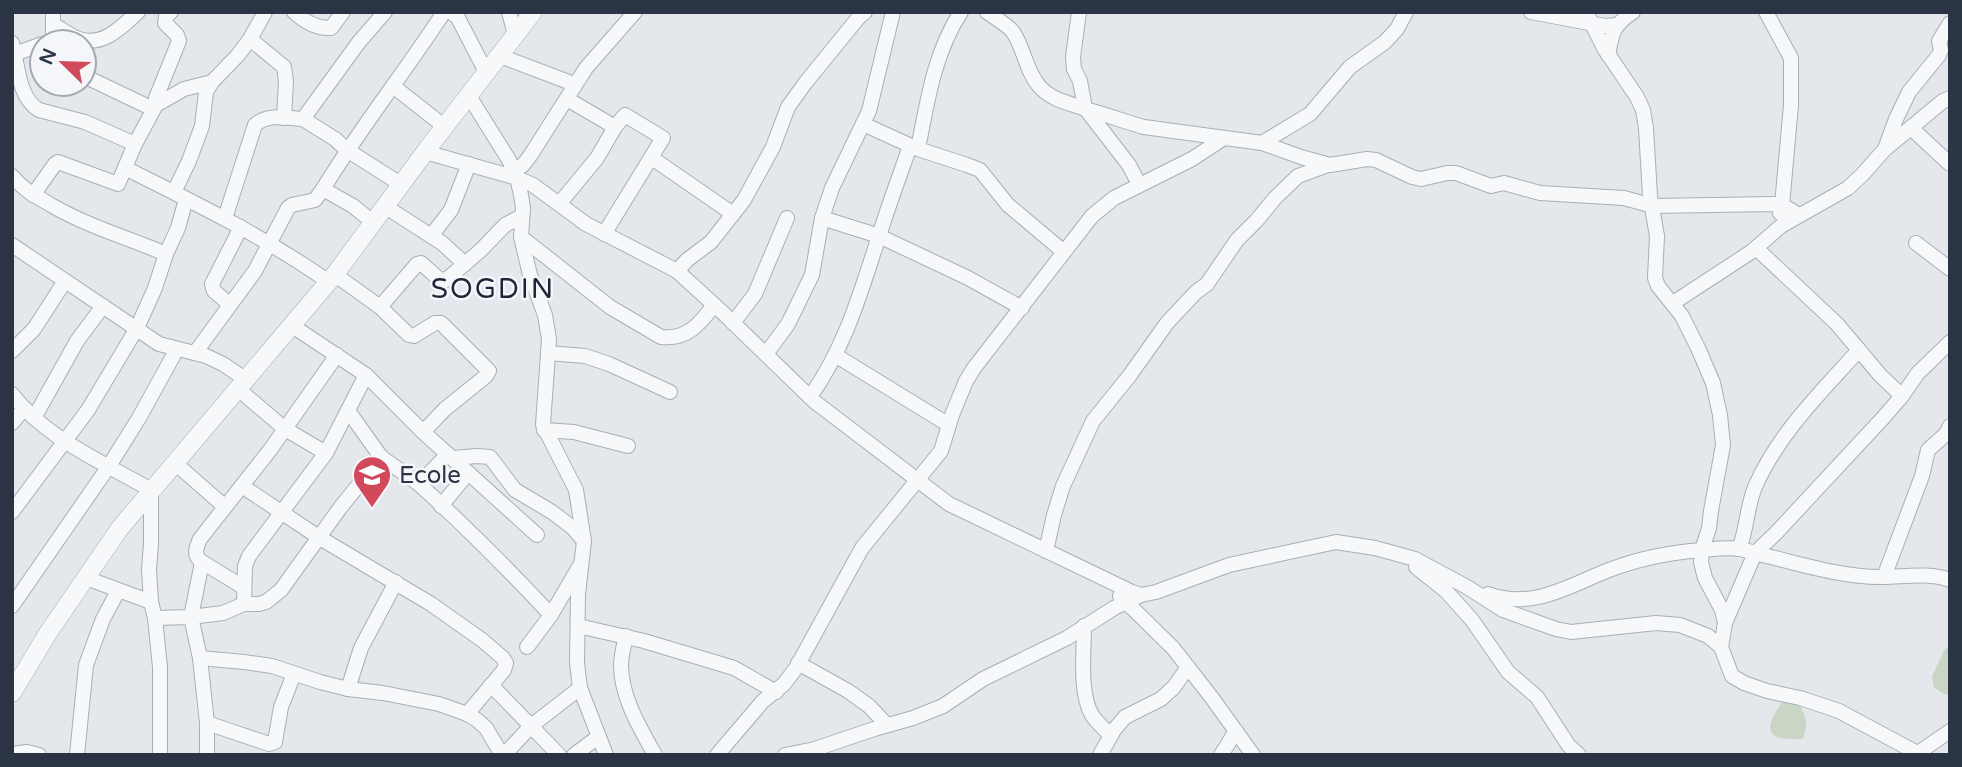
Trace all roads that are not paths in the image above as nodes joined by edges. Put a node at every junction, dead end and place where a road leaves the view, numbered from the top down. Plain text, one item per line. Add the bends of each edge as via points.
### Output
1 (138, 12) edge
2 (171, 12) edge
3 (265, 12) edge
4 (294, 12) edge
5 (343, 12) edge
6 (384, 12) edge
7 (444, 12) edge
8 (450, 12) edge
9 (509, 12) edge
10 (533, 12) edge
11 (865, 12) edge
12 (893, 12) edge
13 (961, 12) edge
14 (987, 12) edge
15 (1079, 12) edge
16 (1406, 12) edge
17 (1531, 12) edge
18 (1633, 12) edge
19 (1766, 12) edge
20 (634, 13) edge
21 (1589, 18) edge
22 (53, 19) edge
23 (1950, 23) edge
24 (1616, 25) junction
25 (515, 35) junction
26 (250, 39) junction
27 (13, 51) edge
28 (500, 55) junction
29 (1608, 55) junction
30 (487, 74) junction
31 (98, 82) edge
32 (212, 82) junction
33 (574, 84) junction
34 (393, 86) junction
35 (469, 96) junction
36 (1950, 98) edge
37 (567, 99) junction
38 (155, 107) junction
39 (1085, 108) junction
40 (284, 118) junction
41 (303, 119) junction
42 (863, 124) junction
43 (445, 127) junction
44 (615, 127) junction
45 (1911, 128) junction
46 (1224, 138) junction
47 (1262, 143) junction
48 (135, 144) junction
49 (914, 148) junction
50 (1885, 149) junction
51 (346, 150) junction
52 (425, 152) junction
53 (652, 158) junction
54 (469, 164) junction
55 (1950, 164) edge
56 (1329, 165) junction
57 (125, 168) junction
58 (516, 175) junction
59 (12, 176) edge
60 (1139, 184) junction
61 (402, 185) junction
62 (323, 189) junction
63 (33, 195) junction
64 (180, 196) junction
65 (559, 204) junction
66 (1782, 205) junction
67 (1653, 206) junction
68 (386, 207) junction
69 (733, 214) junction
70 (1799, 215) junction
71 (522, 216) junction
72 (225, 218) junction
73 (787, 218) dead end
74 (822, 218) junction
75 (374, 223) junction
76 (242, 227) junction
77 (604, 234) junction
78 (1773, 234) junction
79 (431, 236) junction
80 (879, 236) junction
81 (521, 237) junction
82 (268, 243) junction
83 (1916, 243) dead end
84 (12, 245) edge
85 (1756, 248) junction
86 (1064, 252) junction
87 (166, 254) junction
88 (465, 264) junction
89 (1950, 269) edge
90 (677, 271) junction
91 (332, 277) junction
92 (65, 281) junction
93 (1673, 303) junction
94 (229, 304) junction
95 (714, 304) junction
96 (103, 306) junction
97 (380, 307) junction
98 (1022, 308) junction
99 (733, 323) junction
100 (291, 325) junction
101 (137, 328) junction
102 (1950, 342) edge
103 (177, 349) junction
104 (1859, 350) junction
105 (12, 351) edge
106 (195, 352) junction
107 (548, 353) junction
108 (766, 354) junction
109 (337, 355) junction
110 (835, 355) junction
111 (366, 375) junction
112 (241, 383) junction
113 (670, 392) dead end
114 (12, 394) edge
115 (1902, 396) junction
116 (810, 397) junction
117 (349, 412) junction
118 (29, 414) junction
119 (12, 423) edge
120 (949, 425) junction
121 (1950, 426) edge
122 (285, 429) junction
123 (544, 430) junction
124 (423, 432) junction
125 (65, 443) junction
126 (628, 446) dead end
127 (326, 453) junction
128 (450, 456) junction
129 (381, 457) junction
130 (175, 463) junction
131 (109, 466) junction
132 (468, 472) junction
133 (917, 480) junction
134 (419, 484) junction
135 (242, 486) junction
136 (151, 490) junction
137 (224, 506) junction
138 (441, 506) junction
139 (12, 512) edge
140 (281, 512) junction
141 (537, 535) dead end
142 (320, 538) junction
143 (584, 541) junction
144 (1739, 549) junction
145 (1702, 550) junction
146 (1046, 551) junction
147 (1755, 553) junction
148 (1396, 554) junction
149 (202, 562) junction
150 (582, 562) junction
151 (1884, 577) junction
152 (86, 578) junction
153 (1105, 580) junction
154 (1950, 580) edge
155 (396, 582) junction
156 (243, 587) junction
157 (1467, 587) junction
158 (118, 590) junction
159 (1141, 595) junction
160 (151, 602) junction
161 (1126, 602) junction
162 (244, 604) junction
163 (12, 606) edge
164 (551, 615) junction
165 (191, 617) junction
166 (155, 618) junction
167 (1725, 623) junction
168 (578, 626) junction
169 (1084, 626) junction
170 (626, 636) junction
171 (527, 647) dead end
172 (1721, 647) junction
173 (200, 658) junction
174 (798, 663) junction
175 (1188, 667) junction
176 (294, 674) junction
177 (491, 685) junction
178 (580, 688) junction
179 (348, 689) junction
180 (12, 692) edge
181 (776, 692) junction
182 (467, 714) junction
183 (207, 723) junction
184 (887, 725) junction
185 (531, 726) junction
186 (1236, 731) junction
187 (1950, 731) edge
188 (1111, 736) junction
189 (598, 737) junction
190 (12, 754) edge
191 (1918, 754) edge
192 (39, 755) edge
193 (77, 755) edge
194 (160, 755) edge
195 (206, 755) edge
196 (503, 755) edge
197 (559, 755) edge
198 (574, 755) edge
199 (606, 755) edge
200 (655, 755) edge
201 (717, 755) edge
202 (785, 755) edge
203 (1100, 755) edge
204 (1221, 755) edge
205 (1253, 755) edge
206 (1579, 755) edge

1 - 22 street via 109,37 95,41 78,39
2 - 38 street via 165,23 179,41
3 - 26 street
4 - 5 street via 327,29
6 - 41 street
7 - 34 street
8 - 30 street via 458,18
9 - 25 street
10 - 25 street
11 - 69 street via 788,107 773,147
12 - 42 street
13 - 49 street via 947,36
14 - 39 street via 1012,30 1039,86 1051,96
15 - 39 street via 1073,57
16 - 47 street via 1385,42 1350,66 1310,114
17 - 21 street
18 - 24 street
19 - 66 street via 1791,58
20 - 33 street
21 - 24 street via 1605,26
21 - 29 street
23 - 50 street via 1939,41 1939,55 1909,92
24 - 29 street
25 - 28 street
26 - 32 street
26 - 40 street via 284,67
27 - 48 street via 33,106
28 - 30 street
28 - 33 street
29 - 67 street via 1643,110
30 - 35 street
31 - 38 street
32 - 38 street via 184,89
32 - 64 street via 204,97 202,126
33 - 37 street
34 - 43 street
34 - 51 street
35 - 43 street
35 - 58 street
36 - 45 street
37 - 44 street
37 - 58 street
38 - 48 street
39 - 46 street via 1144,127
39 - 60 street
40 - 41 street
40 - 72 street via 267,118 255,125
41 - 51 street
42 - 49 street
42 - 74 street
43 - 52 street
44 - 53 street via 625,115 662,136
44 - 65 street via 597,158
45 - 50 street
45 - 55 street
46 - 47 street
46 - 60 street
47 - 56 street
48 - 57 street
49 - 80 street
49 - 86 street via 980,170 1008,205
50 - 70 street via 1848,188
51 - 61 street
51 - 62 street
52 - 54 street
52 - 61 street
53 - 69 street
53 - 77 street
54 - 58 street
54 - 79 street via 451,210
56 - 67 street via 1376,160 1416,178 1456,173 1491,186 1504,183 1540,193 1624,198
56 - 146 street via 1298,176 1275,198 1237,240 1207,284 1167,323 1093,421 1063,486
57 - 63 street via 117,185 56,163
57 - 64 street
58 - 65 street
58 - 71 street
59 - 63 street
60 - 86 street via 1093,216
61 - 68 street
62 - 75 street
62 - 82 street via 315,200 288,208
63 - 87 street via 91,226
64 - 72 street
64 - 87 street via 178,229
65 - 77 street
66 - 67 street
66 - 70 street
66 - 78 street
67 - 93 street via 1656,278
68 - 75 street
68 - 79 street
69 - 90 street via 711,242
70 - 78 street
71 - 81 street
71 - 88 street via 505,225
72 - 76 street
73 - 99 street via 755,294
74 - 80 street
74 - 108 street via 812,275 789,324
75 - 91 street
76 - 82 street
76 - 94 street via 212,284
77 - 90 street
78 - 85 street
79 - 88 street
80 - 98 street
80 - 110 street
81 - 95 street via 610,307 661,337 694,329
81 - 107 street via 545,315
82 - 91 street
82 - 94 street via 255,271
83 - 89 street
84 - 92 street
85 - 93 street
85 - 104 street
86 - 98 street
87 - 101 street
88 - 97 street via 443,281 417,264
90 - 95 street
91 - 97 street
91 - 100 street
92 - 96 street
92 - 105 street via 34,330
93 - 145 street via 1713,383 1723,435
94 - 106 street
95 - 99 street
96 - 101 street
96 - 118 street
97 - 124 street via 411,336 441,323 489,371
98 - 120 street via 974,368
99 - 108 street
100 - 109 street
100 - 112 street
101 - 103 street via 159,344
101 - 125 street
102 - 115 street via 1917,373
103 - 106 street
103 - 131 street
104 - 115 street
104 - 144 street via 1800,415 1766,465 1751,497
106 - 112 street via 223,364
107 - 113 street via 585,356
107 - 123 street
108 - 116 street
109 - 111 street
109 - 122 street
110 - 116 street
110 - 120 street
111 - 117 street
111 - 124 street
112 - 122 street
112 - 130 street
114 - 118 street
115 - 147 street
116 - 133 street
117 - 127 street
117 - 129 street
118 - 119 street
118 - 125 street
120 - 133 street via 941,450
121 - 151 street via 1928,450
122 - 127 street
122 - 135 street
123 - 126 street via 574,432
123 - 143 street via 576,490
124 - 128 street
125 - 131 street
125 - 139 street
127 - 140 street
128 - 132 street
128 - 134 street
128 - 143 street via 488,456 515,490 552,512
129 - 134 street
129 - 142 street
130 - 136 street
130 - 137 street
131 - 136 street
131 - 163 street
132 - 138 street
132 - 141 street
133 - 146 street via 949,504
133 - 174 street via 862,548
134 - 138 street
135 - 137 street
135 - 140 street
136 - 152 street
136 - 160 street
137 - 149 street via 200,539 196,554
138 - 164 street
140 - 142 street
140 - 156 street via 249,555
142 - 155 street
142 - 162 street via 281,590 259,604
143 - 150 street
144 - 145 street
144 - 147 street
145 - 157 street via 1640,560 1531,600 1505,600
145 - 167 street via 1705,578
146 - 153 street
147 - 151 street
147 - 167 street
148 - 157 street
148 - 159 street via 1336,542 1229,565
148 - 206 street via 1446,591 1508,672 1537,697
149 - 156 street
149 - 165 street
150 - 164 street
150 - 168 street
151 - 154 street via 1921,575
152 - 158 street
152 - 180 street
153 - 159 street
153 - 161 street
155 - 177 street via 503,658 506,667
155 - 179 street via 361,648
156 - 162 street
157 - 172 street via 1503,610 1556,629 1579,632 1656,623 1680,625 1708,636
158 - 160 street
158 - 193 street via 86,665
159 - 161 street
160 - 166 street
161 - 169 street
161 - 175 street
162 - 165 street via 223,613
164 - 171 street
165 - 166 street
165 - 173 street
166 - 194 street
167 - 172 street
168 - 170 street
168 - 178 street
169 - 184 street via 983,679 943,706
169 - 188 street via 1088,704
170 - 181 street via 734,668
170 - 200 street via 621,664 624,683
172 - 191 street via 1732,676 1744,684 1839,711
173 - 176 street via 272,666
173 - 183 street
174 - 181 street
174 - 184 street via 848,691
175 - 186 street
175 - 188 street via 1161,699 1125,717
176 - 179 street
176 - 183 street via 281,707 275,742 269,744
177 - 182 street
177 - 185 street
178 - 185 street
178 - 189 street
179 - 182 street via 408,697
181 - 201 street
182 - 196 street via 486,727
183 - 195 street
184 - 202 street
185 - 196 street
185 - 197 street
186 - 204 street
186 - 205 street
187 - 191 street
188 - 203 street
189 - 198 street
189 - 199 street
190 - 192 street

